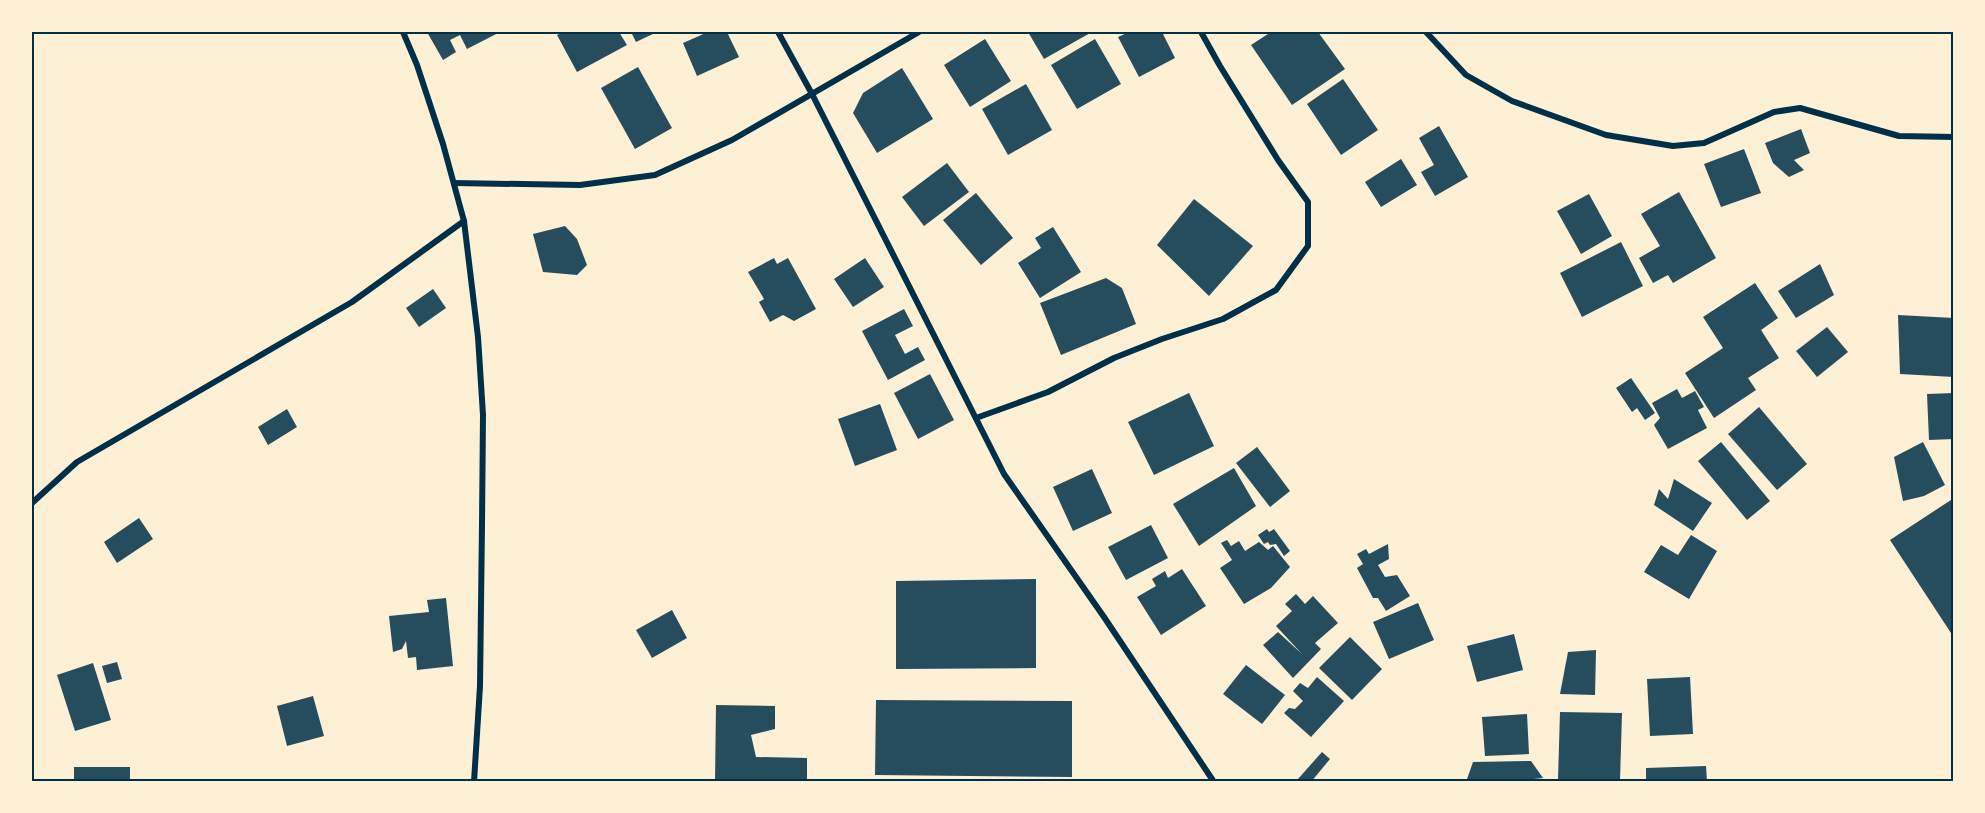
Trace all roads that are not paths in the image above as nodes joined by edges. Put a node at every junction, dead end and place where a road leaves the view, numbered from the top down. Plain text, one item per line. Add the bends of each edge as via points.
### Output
1 (403, 32) edge
2 (778, 32) edge
3 (919, 32) edge
4 (1202, 32) edge
5 (1426, 32) edge
6 (812, 94) junction
7 (1953, 137) edge
8 (454, 183) junction
9 (464, 220) junction
10 (976, 418) junction
11 (32, 503) edge
12 (474, 782) edge
13 (1214, 782) edge

1 - 8 street
2 - 6 street
3 - 6 street
4 - 10 street via 1308,202 1308,246 1276,290 1223,319 1114,358 1048,392
5 - 7 street via 1466,75 1512,101 1606,135 1673,146 1704,143 1774,112 1800,108 1899,136
6 - 8 street via 732,140 655,175 580,185
6 - 10 street
8 - 9 street
9 - 11 street via 343,308 77,462
9 - 12 street via 483,415 480,686
10 - 13 street via 1004,474

